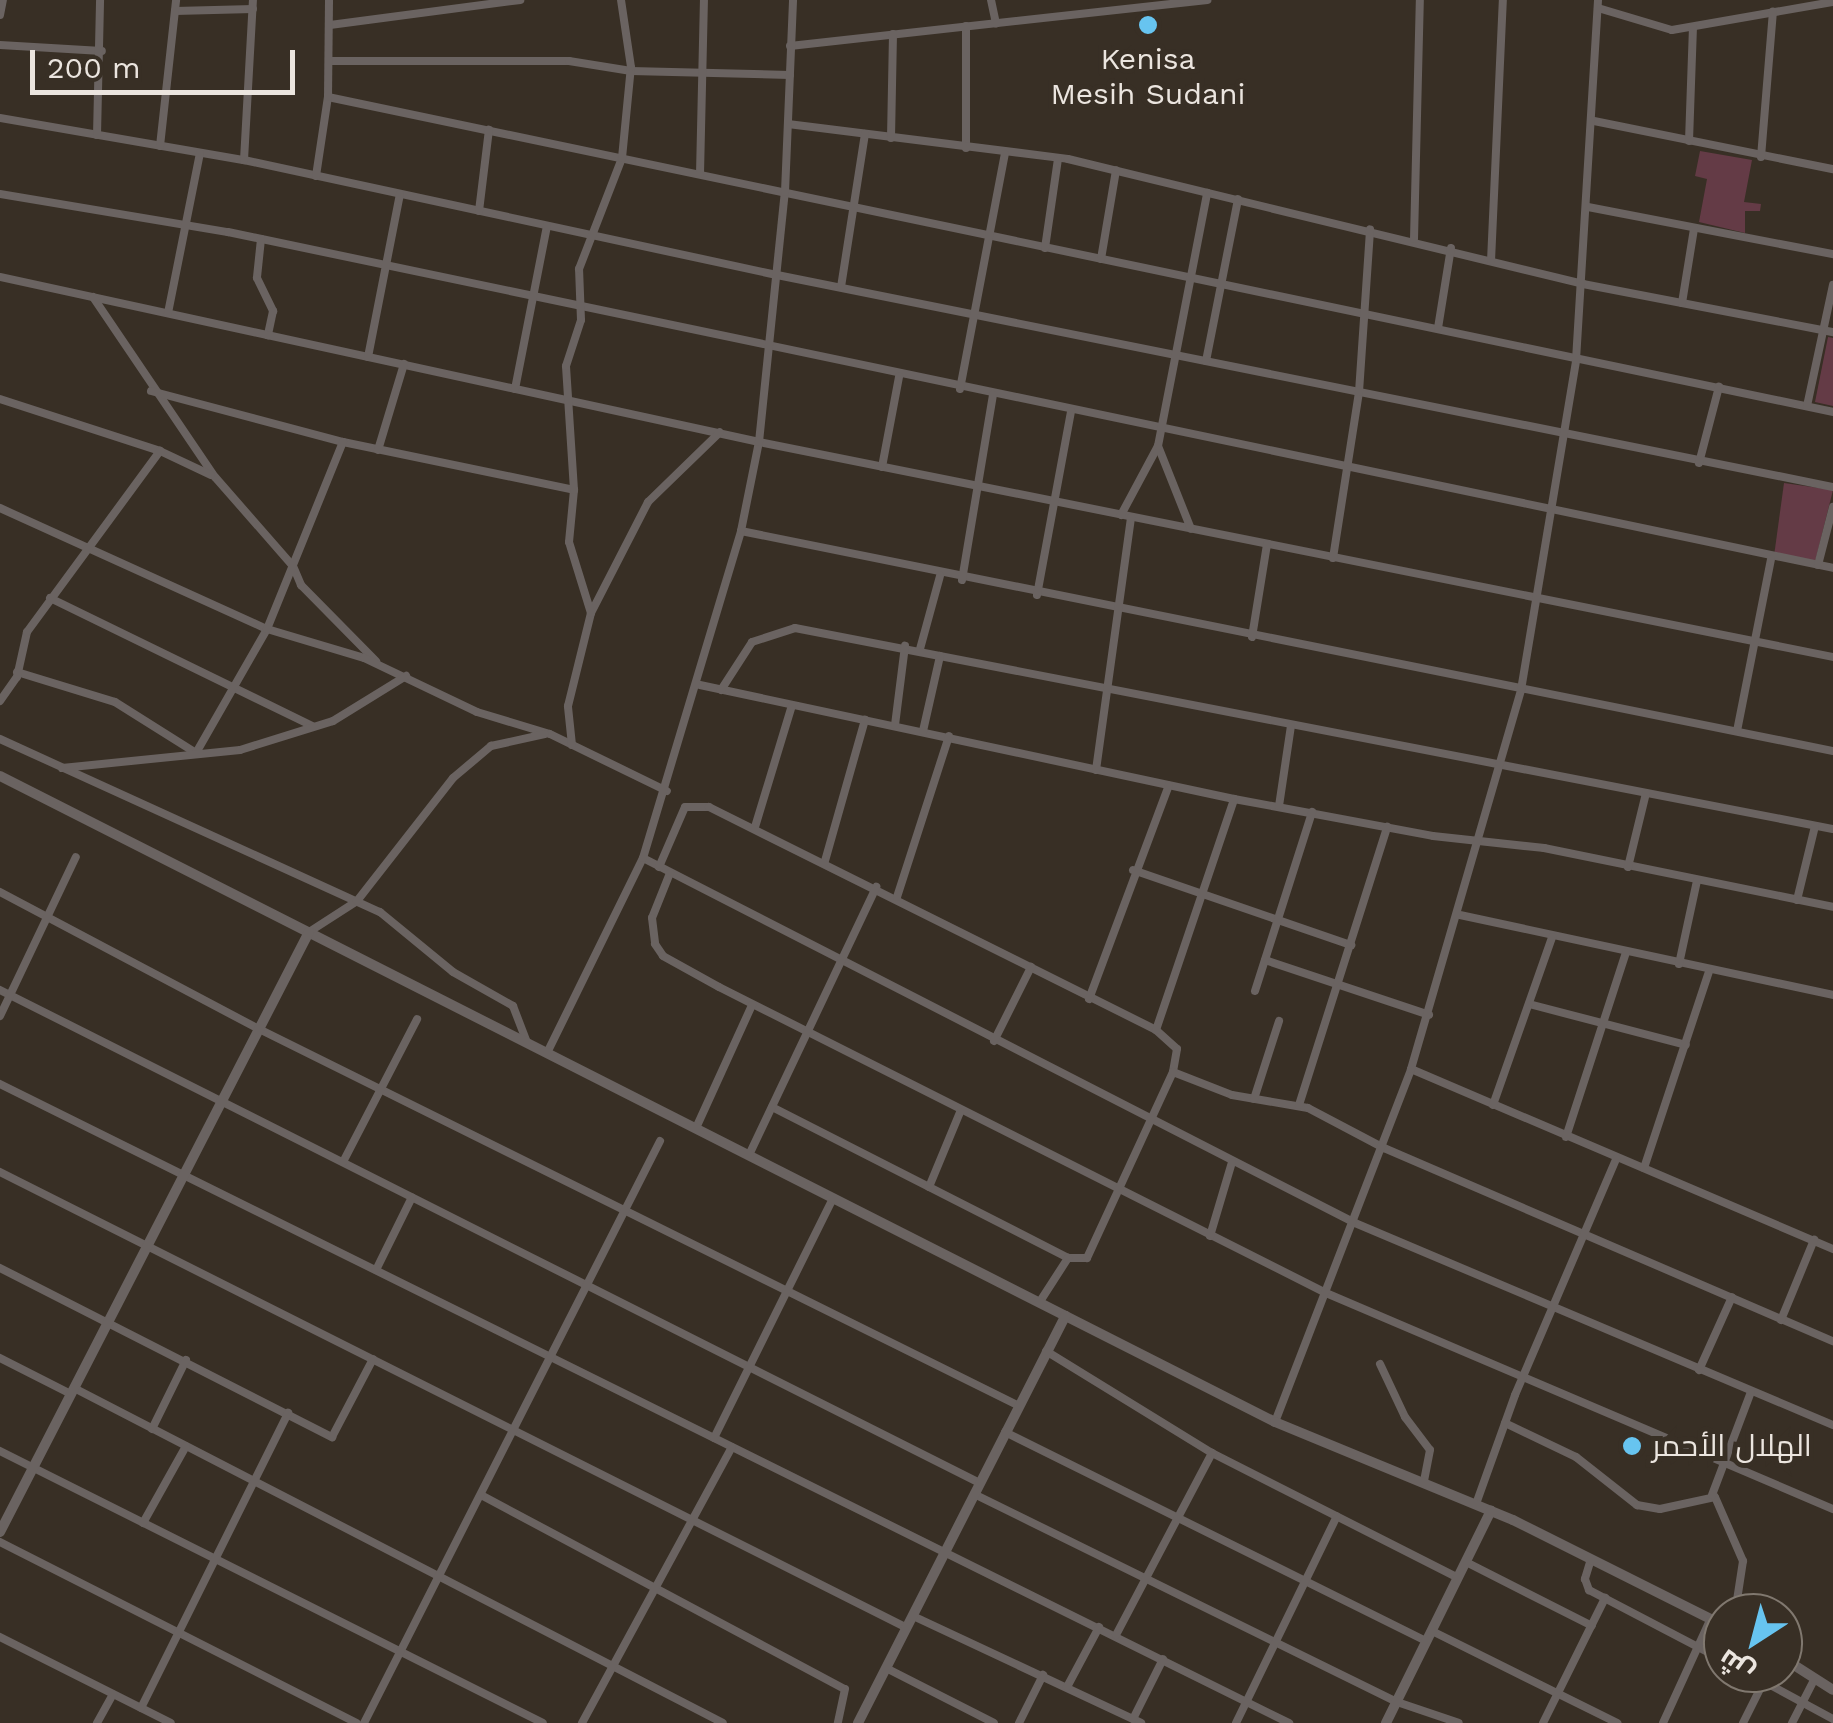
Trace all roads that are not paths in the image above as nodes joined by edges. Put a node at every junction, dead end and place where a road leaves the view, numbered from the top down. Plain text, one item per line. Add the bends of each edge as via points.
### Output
1 (3, 0) edge
2 (100, 0) edge
3 (176, 0) edge
4 (329, 0) edge
5 (520, 0) edge
6 (621, 0) edge
7 (704, 0) edge
8 (792, 0) edge
9 (992, 0) edge
10 (1208, 0) edge
11 (1420, 0) edge
12 (1503, 0) edge
13 (497, 1) edge
14 (1180, 2) edge
15 (1821, 2) edge
16 (1833, 2) edge
17 (253, 4) edge
18 (1598, 4) edge
19 (175, 11) junction
20 (1774, 11) junction
21 (0, 15) edge
22 (996, 23) junction
23 (330, 25) junction
24 (966, 26) junction
25 (1693, 27) junction
26 (892, 34) junction
27 (0, 46) edge
28 (790, 46) junction
29 (102, 51) junction
30 (329, 61) junction
31 (631, 71) junction
32 (702, 73) junction
33 (790, 75) junction
34 (328, 97) junction
35 (0, 118) edge
36 (1594, 121) junction
37 (788, 124) junction
38 (489, 130) junction
39 (865, 134) junction
40 (97, 135) junction
41 (891, 138) junction
42 (1690, 141) junction
43 (160, 146) junction
44 (966, 148) junction
45 (200, 153) junction
46 (1005, 154) junction
47 (1761, 156) junction
48 (622, 158) junction
49 (1058, 159) junction
50 (244, 160) junction
51 (1116, 170) junction
52 (1833, 170) edge
53 (700, 174) junction
54 (316, 176) junction
55 (785, 192) junction
56 (1207, 193) junction
57 (0, 194) edge
58 (400, 194) junction
59 (1238, 198) junction
60 (1588, 207) junction
61 (854, 208) junction
62 (479, 211) junction
63 (186, 225) junction
64 (546, 226) junction
65 (1370, 229) junction
66 (1694, 229) junction
67 (591, 235) junction
68 (992, 237) junction
69 (260, 239) junction
70 (1414, 239) junction
71 (1045, 248) junction
72 (1451, 248) junction
73 (1833, 254) edge
74 (1101, 259) junction
75 (1492, 260) junction
76 (386, 266) junction
77 (776, 275) junction
78 (0, 276) edge
79 (1189, 278) junction
80 (1221, 283) junction
81 (1584, 284) junction
82 (1833, 284) edge
83 (841, 286) junction
84 (94, 297) junction
85 (532, 297) junction
86 (1682, 302) junction
87 (580, 308) junction
88 (168, 313) junction
89 (977, 314) junction
90 (1368, 314) junction
91 (1438, 328) junction
92 (1829, 332) edge
93 (268, 335) junction
94 (769, 348) junction
95 (1176, 354) junction
96 (368, 356) junction
97 (1576, 360) junction
98 (1206, 361) junction
99 (404, 364) junction
100 (899, 377) junction
101 (514, 388) junction
102 (1719, 388) junction
103 (960, 389) junction
104 (152, 392) junction
105 (1359, 392) junction
106 (993, 396) junction
107 (0, 399) edge
108 (571, 401) junction
109 (1807, 406) junction
110 (1070, 410) junction
111 (1833, 412) edge
112 (1160, 428) junction
113 (720, 432) junction
114 (1565, 435) junction
115 (344, 442) junction
116 (759, 442) junction
117 (1158, 446) junction
118 (378, 450) junction
119 (160, 451) junction
120 (1699, 462) junction
121 (1345, 466) junction
122 (882, 467) junction
123 (214, 476) junction
124 (977, 486) junction
125 (1833, 486) edge
126 (574, 490) junction
127 (1053, 502) junction
128 (1833, 507) edge
129 (0, 508) edge
130 (1554, 514) junction
131 (1126, 516) junction
132 (1190, 529) junction
133 (741, 531) junction
134 (1267, 544) junction
135 (93, 547) junction
136 (1332, 558) junction
137 (1771, 559) junction
138 (293, 566) junction
139 (1818, 566) junction
140 (1833, 568) edge
141 (940, 576) junction
142 (962, 580) junction
143 (1037, 595) junction
144 (50, 598) junction
145 (1537, 598) junction
146 (1115, 610) junction
147 (591, 613) junction
148 (267, 628) junction
149 (1252, 637) junction
150 (1758, 643) junction
151 (905, 646) junction
152 (920, 649) junction
153 (940, 656) junction
154 (1833, 657) edge
155 (378, 664) junction
156 (18, 672) junction
157 (406, 676) junction
158 (700, 685) junction
159 (234, 687) junction
160 (721, 690) junction
161 (1521, 690) junction
162 (1106, 691) junction
163 (0, 702) edge
164 (792, 705) junction
165 (865, 720) junction
166 (895, 725) junction
167 (314, 726) junction
168 (1291, 726) junction
169 (923, 731) junction
170 (1737, 731) junction
171 (550, 734) junction
172 (949, 736) junction
173 (0, 739) edge
174 (572, 745) junction
175 (1833, 751) edge
176 (196, 752) junction
177 (1500, 766) junction
178 (62, 768) junction
179 (1096, 770) junction
180 (0, 776) edge
181 (1169, 786) junction
182 (667, 791) junction
183 (1646, 792) junction
184 (1234, 799) junction
185 (1280, 806) junction
186 (1312, 812) junction
187 (1815, 826) junction
188 (755, 827) junction
189 (1386, 827) junction
190 (1833, 829) edge
191 (1481, 839) junction
192 (76, 858) dead end
193 (643, 858) junction
194 (825, 862) junction
195 (658, 867) junction
196 (1628, 867) junction
197 (1133, 870) junction
198 (670, 873) junction
199 (1697, 881) junction
200 (876, 887) junction
201 (0, 892) edge
202 (1204, 895) junction
203 (897, 897) junction
204 (1797, 900) junction
205 (357, 901) junction
206 (1833, 907) edge
207 (1460, 915) junction
208 (48, 916) junction
209 (1279, 920) junction
210 (309, 932) junction
211 (1552, 937) junction
212 (1351, 945) junction
213 (1626, 952) junction
214 (1265, 960) junction
215 (838, 962) junction
216 (1679, 964) junction
217 (1031, 968) junction
218 (1709, 971) junction
219 (1341, 987) junction
220 (0, 990) edge
221 (1255, 991) dead end
222 (10, 995) junction
223 (1833, 995) edge
224 (1089, 999) junction
225 (1528, 1004) junction
226 (752, 1006) junction
227 (1429, 1015) junction
228 (0, 1016) edge
229 (416, 1018) dead end
230 (1279, 1022) dead end
231 (1603, 1023) junction
232 (259, 1029) junction
233 (1156, 1030) junction
234 (804, 1034) junction
235 (994, 1041) junction
236 (528, 1043) junction
237 (1686, 1045) junction
238 (547, 1053) junction
239 (1412, 1069) junction
240 (1173, 1072) junction
241 (0, 1084) edge
242 (380, 1089) junction
243 (1254, 1099) junction
244 (222, 1101) junction
245 (1299, 1105) junction
246 (1492, 1105) junction
247 (772, 1107) junction
248 (960, 1112) junction
249 (1150, 1120) junction
250 (696, 1128) junction
251 (1566, 1137) junction
252 (660, 1140) dead end
253 (1384, 1148) junction
254 (748, 1155) junction
255 (1616, 1159) junction
256 (343, 1162) junction
257 (1232, 1162) junction
258 (1644, 1168) junction
259 (0, 1172) edge
260 (184, 1175) junction
261 (929, 1187) junction
262 (1115, 1190) junction
263 (412, 1197) junction
264 (833, 1198) junction
265 (626, 1211) junction
266 (1354, 1222) junction
267 (1587, 1234) junction
268 (1210, 1236) junction
269 (1814, 1240) junction
270 (147, 1246) junction
271 (1833, 1249) edge
272 (1068, 1258) junction
273 (0, 1268) edge
274 (376, 1270) junction
275 (588, 1286) junction
276 (787, 1291) junction
277 (1326, 1293) junction
278 (1732, 1297) junction
279 (1040, 1303) junction
280 (1557, 1306) junction
281 (1064, 1316) junction
282 (1782, 1320) junction
283 (108, 1322) junction
284 (1833, 1341) edge
285 (1046, 1351) junction
286 (551, 1357) junction
287 (0, 1358) edge
288 (372, 1359) junction
289 (186, 1360) junction
290 (1380, 1364) dead end
291 (749, 1367) junction
292 (1699, 1370) junction
293 (1523, 1375) junction
294 (73, 1391) junction
295 (1750, 1392) junction
296 (1019, 1406) junction
297 (288, 1414) junction
298 (1275, 1422) junction
299 (1505, 1423) junction
300 (1833, 1425) edge
301 (152, 1429) junction
302 (514, 1430) junction
303 (1005, 1432) junction
304 (714, 1438) junction
305 (186, 1446) junction
306 (732, 1447) junction
307 (0, 1451) edge
308 (1212, 1453) junction
309 (1720, 1460) junction
310 (33, 1468) junction
311 (254, 1481) junction
312 (1424, 1482) junction
313 (977, 1488) junction
314 (1712, 1495) junction
315 (480, 1496) junction
316 (1476, 1504) junction
317 (1833, 1509) edge
318 (1491, 1511) junction
319 (1337, 1516) junction
320 (1176, 1517) junction
321 (692, 1520) junction
322 (144, 1523) junction
323 (0, 1532) edge
324 (0, 1542) edge
325 (944, 1553) junction
326 (215, 1559) junction
327 (1591, 1559) junction
328 (1466, 1562) junction
329 (1148, 1575) junction
330 (439, 1576) junction
331 (1458, 1578) junction
332 (1308, 1581) junction
333 (655, 1588) junction
334 (1738, 1593) edge
335 (1605, 1598) junction
336 (1703, 1614) edge
337 (912, 1616) junction
338 (1592, 1626) junction
339 (1099, 1627) junction
340 (906, 1628) junction
341 (178, 1633) junction
342 (1116, 1635) junction
343 (1703, 1635) edge
344 (1430, 1636) junction
345 (0, 1637) edge
346 (1278, 1642) junction
347 (1697, 1647) junction
348 (1703, 1650) edge
349 (400, 1652) junction
350 (1163, 1659) junction
351 (613, 1666) junction
352 (886, 1668) junction
353 (1803, 1672) edge
354 (1042, 1675) junction
355 (1814, 1680) junction
356 (1067, 1687) junction
357 (1833, 1690) edge
358 (1558, 1693) junction
359 (1758, 1693) edge
360 (1786, 1693) edge
361 (112, 1694) junction
362 (1248, 1701) junction
363 (1397, 1702) junction
364 (1803, 1702) junction
365 (141, 1708) junction
366 (972, 1719) edge
367 (1833, 1719) edge
368 (1137, 1721) edge
369 (97, 1723) edge
370 (172, 1723) edge
371 (360, 1723) edge
372 (543, 1723) edge
373 (582, 1723) edge
374 (723, 1723) edge
375 (838, 1723) edge
376 (858, 1723) edge
377 (994, 1723) edge
378 (1020, 1723) edge
379 (1236, 1723) edge
380 (1289, 1723) edge
381 (1386, 1723) edge
382 (1459, 1723) edge
383 (1543, 1723) edge
384 (1617, 1723) edge
385 (1663, 1723) edge
386 (1743, 1723) edge
387 (1792, 1723) edge

1 - 21 street
2 - 29 street
3 - 19 street
4 - 23 street
5 - 13 street
6 - 31 street
7 - 32 street
8 - 28 street
9 - 22 street
10 - 14 street
11 - 70 street
12 - 75 street
13 - 23 street
14 - 22 street
15 - 16 street
15 - 20 street
17 - 19 street
17 - 50 street
18 - 25 street via 1652,28
18 - 36 street
19 - 43 street
20 - 25 street
20 - 47 street
22 - 24 street
23 - 30 street
24 - 26 street
24 - 44 street
25 - 42 street
26 - 28 street
26 - 41 street
27 - 29 street
28 - 33 street
29 - 40 street
30 - 31 street via 570,61
30 - 34 street
31 - 32 street
31 - 48 street
32 - 33 street
32 - 53 street
33 - 37 street
34 - 38 street
34 - 54 street
35 - 40 street
36 - 42 street
36 - 60 street
37 - 39 street
37 - 55 street
38 - 48 street
38 - 62 street
39 - 41 street
39 - 61 street
40 - 43 street
41 - 44 street
42 - 47 street
43 - 45 street
44 - 46 street
45 - 50 street
45 - 63 street
46 - 49 street
46 - 68 street
47 - 52 street
48 - 53 street
48 - 67 street
49 - 51 street
49 - 71 street
50 - 54 street
51 - 56 street
51 - 74 street
53 - 55 street
54 - 58 street
55 - 61 street
55 - 77 street
56 - 59 street
56 - 79 street
57 - 63 street
58 - 62 street
58 - 76 street
59 - 65 street
59 - 80 street
60 - 66 street
60 - 81 street
61 - 68 street
61 - 83 street
62 - 64 street
63 - 69 street
63 - 88 street
64 - 67 street
64 - 85 street
65 - 70 street
65 - 90 street
66 - 73 street
66 - 86 street
67 - 77 street
67 - 87 street via 579,268
68 - 71 street
68 - 89 street
69 - 76 street
69 - 93 street via 257,278 273,311
70 - 72 street
71 - 74 street
72 - 75 street
72 - 91 street
74 - 79 street
75 - 81 street
76 - 85 street
76 - 96 street
77 - 83 street
77 - 94 street
78 - 84 street
79 - 80 street
79 - 95 street
80 - 90 street
80 - 98 street
81 - 86 street
81 - 97 street
82 - 92 street
83 - 89 street
84 - 88 street
84 - 104 street
85 - 87 street
85 - 101 street
86 - 92 street
87 - 94 street
87 - 108 street via 566,366
88 - 93 street
89 - 95 street
89 - 103 street
90 - 91 street
90 - 105 street
91 - 97 street
92 - 109 street
93 - 96 street
94 - 100 street
94 - 116 street
95 - 98 street
95 - 112 street
96 - 99 street
97 - 102 street
97 - 114 street
98 - 105 street
99 - 101 street
99 - 118 street
100 - 103 street
100 - 122 street
101 - 108 street
102 - 109 street
102 - 120 street
103 - 106 street
104 - 115 street
104 - 123 street
105 - 114 street
105 - 121 street
106 - 110 street
106 - 124 street
107 - 119 street
108 - 113 street
108 - 126 street
109 - 111 street
110 - 112 street
110 - 127 street
112 - 117 street
112 - 121 street
113 - 116 street
113 - 147 street via 648,502
114 - 120 street
114 - 130 street
115 - 118 street
115 - 138 street
116 - 122 street
116 - 133 street
117 - 131 street
117 - 132 street
118 - 126 street
119 - 123 street
119 - 135 street
120 - 125 street
121 - 130 street
121 - 136 street
122 - 124 street
123 - 138 street
124 - 127 street
124 - 142 street
126 - 147 street via 569,542
127 - 131 street
127 - 143 street
128 - 139 street
129 - 135 street
130 - 137 street
130 - 145 street
131 - 132 street
131 - 146 street
132 - 134 street
133 - 141 street
133 - 158 street
134 - 136 street
134 - 149 street
135 - 144 street
135 - 148 street
136 - 145 street
137 - 139 street
137 - 150 street
138 - 148 street
138 - 155 street via 301,586 349,627
139 - 140 street
141 - 142 street
141 - 152 street
142 - 143 street
143 - 146 street
144 - 156 street via 28,632
144 - 159 street
145 - 150 street
145 - 161 street
146 - 149 street
146 - 162 street
147 - 174 street via 568,706
148 - 155 street
148 - 159 street
149 - 161 street
150 - 154 street
150 - 170 street
151 - 152 street
151 - 160 street via 782,630 752,642
151 - 166 street
152 - 153 street
153 - 162 street
153 - 169 street
155 - 157 street
156 - 163 street
156 - 176 street via 115,702
157 - 167 street
157 - 171 street via 477,712
158 - 160 street
158 - 182 street
159 - 167 street
159 - 176 street
160 - 164 street
161 - 170 street
161 - 177 street
162 - 168 street
162 - 179 street
164 - 165 street
164 - 188 street
165 - 166 street
165 - 194 street
166 - 169 street
167 - 176 street via 240,750
168 - 177 street
168 - 185 street
169 - 172 street
170 - 175 street
171 - 174 street
171 - 205 street via 491,746 453,778
172 - 179 street
172 - 203 street
173 - 178 street
174 - 182 street
176 - 178 street
177 - 183 street
177 - 191 street
178 - 205 street
179 - 181 street
180 - 210 street
181 - 184 street
181 - 197 street
182 - 193 street
183 - 187 street
183 - 196 street
184 - 185 street
184 - 202 street
185 - 186 street
186 - 189 street
186 - 209 street
187 - 190 street
187 - 204 street
188 - 194 street
188 - 195 street via 688,805
189 - 191 street
189 - 212 street
191 - 196 street
191 - 207 street
192 - 208 street
193 - 195 street
193 - 238 street
194 - 200 street
195 - 198 street
196 - 199 street
197 - 202 street
197 - 224 street
198 - 215 street
198 - 226 street via 652,918 658,951
199 - 204 street
199 - 216 street
200 - 203 street
200 - 215 street
201 - 208 street
202 - 209 street
202 - 233 street
203 - 217 street
204 - 206 street
205 - 210 street
205 - 236 street via 419,940 453,972 513,1006
207 - 211 street
207 - 227 street
208 - 222 street
208 - 232 street
209 - 212 street
209 - 214 street
210 - 232 street
210 - 236 street
211 - 213 street
211 - 225 street
212 - 219 street
213 - 216 street
213 - 231 street
214 - 219 street
214 - 221 street
215 - 234 street
215 - 235 street
216 - 218 street
217 - 224 street
217 - 235 street
218 - 223 street
218 - 237 street
219 - 227 street
219 - 245 street
220 - 222 street
222 - 228 street
222 - 244 street
224 - 233 street
225 - 231 street
225 - 246 street
226 - 234 street
226 - 250 street
227 - 239 street
229 - 242 street
230 - 243 street
231 - 237 street
231 - 251 street
232 - 242 street
232 - 244 street
233 - 240 street via 1178,1049
234 - 247 street
234 - 248 street via 844,1046
235 - 249 street
236 - 238 street
237 - 258 street
238 - 250 street
239 - 246 street
239 - 253 street
240 - 243 street
240 - 249 street
241 - 260 street
242 - 256 street
242 - 265 street
243 - 245 street
244 - 256 street
244 - 260 street
245 - 253 street
246 - 251 street
247 - 254 street
247 - 261 street
248 - 261 street
248 - 262 street
249 - 257 street
249 - 262 street
250 - 254 street
251 - 255 street
252 - 265 street
253 - 266 street
253 - 267 street
254 - 264 street
255 - 258 street
255 - 267 street
256 - 263 street
257 - 266 street
257 - 268 street
258 - 269 street
259 - 270 street
260 - 270 street
260 - 274 street
261 - 272 street
262 - 268 street
262 - 272 street via 1088,1258
263 - 274 street
263 - 275 street
264 - 276 street
264 - 279 street
265 - 275 street
265 - 276 street
266 - 277 street
266 - 280 street
267 - 278 street
267 - 280 street
268 - 277 street
269 - 271 street
269 - 282 street
270 - 283 street
270 - 288 street
272 - 279 street
273 - 283 street
274 - 286 street
275 - 286 street
275 - 291 street
276 - 291 street
276 - 296 street
277 - 293 street
277 - 298 street
278 - 282 street
278 - 292 street
279 - 281 street
280 - 292 street
280 - 293 street
281 - 285 street
281 - 298 street
282 - 284 street
283 - 289 street
283 - 294 street
285 - 296 street
285 - 308 street
286 - 302 street
286 - 304 street
287 - 294 street
288 - 297 street via 332,1436
288 - 302 street
289 - 297 street
289 - 301 street
290 - 312 street via 1405,1418 1430,1450
291 - 304 street
291 - 313 street
292 - 295 street
293 - 299 street
293 - 309 street
294 - 301 street
294 - 310 street
295 - 300 street
295 - 309 street
296 - 303 street
297 - 311 street
298 - 312 street
299 - 314 street via 1565,1451 1637,1505 1668,1508
299 - 316 street
301 - 305 street
302 - 315 street
302 - 321 street
303 - 313 street
303 - 320 street
304 - 306 street
305 - 311 street
305 - 322 street
306 - 321 street
306 - 325 street
307 - 310 street
308 - 319 street
308 - 320 street
309 - 314 street
309 - 317 street
310 - 322 street
310 - 323 street
311 - 326 street
311 - 330 street
312 - 316 street
313 - 325 street
313 - 329 street
314 - 334 street via 1743,1561
315 - 330 street
315 - 333 street
316 - 318 street
318 - 327 street
318 - 328 street
319 - 331 street
319 - 332 street
320 - 329 street
320 - 332 street
321 - 333 street
321 - 340 street
322 - 326 street
324 - 341 street
325 - 337 street
325 - 339 street
326 - 341 street
326 - 349 street
327 - 335 street via 1585,1585
327 - 336 street
328 - 331 street
328 - 338 street
329 - 342 street
329 - 346 street
330 - 349 street
330 - 351 street
331 - 344 street
332 - 344 street
332 - 346 street
333 - 351 street
333 - 375 street via 845,1689
335 - 338 street
335 - 347 street
337 - 340 street
337 - 354 street
338 - 358 street
339 - 342 street
339 - 356 street
340 - 352 street
341 - 365 street
341 - 371 street
342 - 350 street
343 - 347 street
344 - 358 street
344 - 363 street
345 - 361 street
346 - 362 street
346 - 363 street
347 - 348 street
347 - 385 street
349 - 371 street
349 - 372 street
350 - 362 street
350 - 368 street
351 - 373 street
351 - 374 street
352 - 366 street
352 - 376 street
353 - 355 street
354 - 356 street
354 - 378 street
355 - 357 street
355 - 364 street
356 - 368 street
358 - 383 street
358 - 384 street
359 - 386 street
360 - 364 street
361 - 365 street
361 - 369 street
362 - 379 street
362 - 380 street
363 - 381 street
363 - 382 street
364 - 367 street
364 - 387 street
365 - 370 street
366 - 377 street

